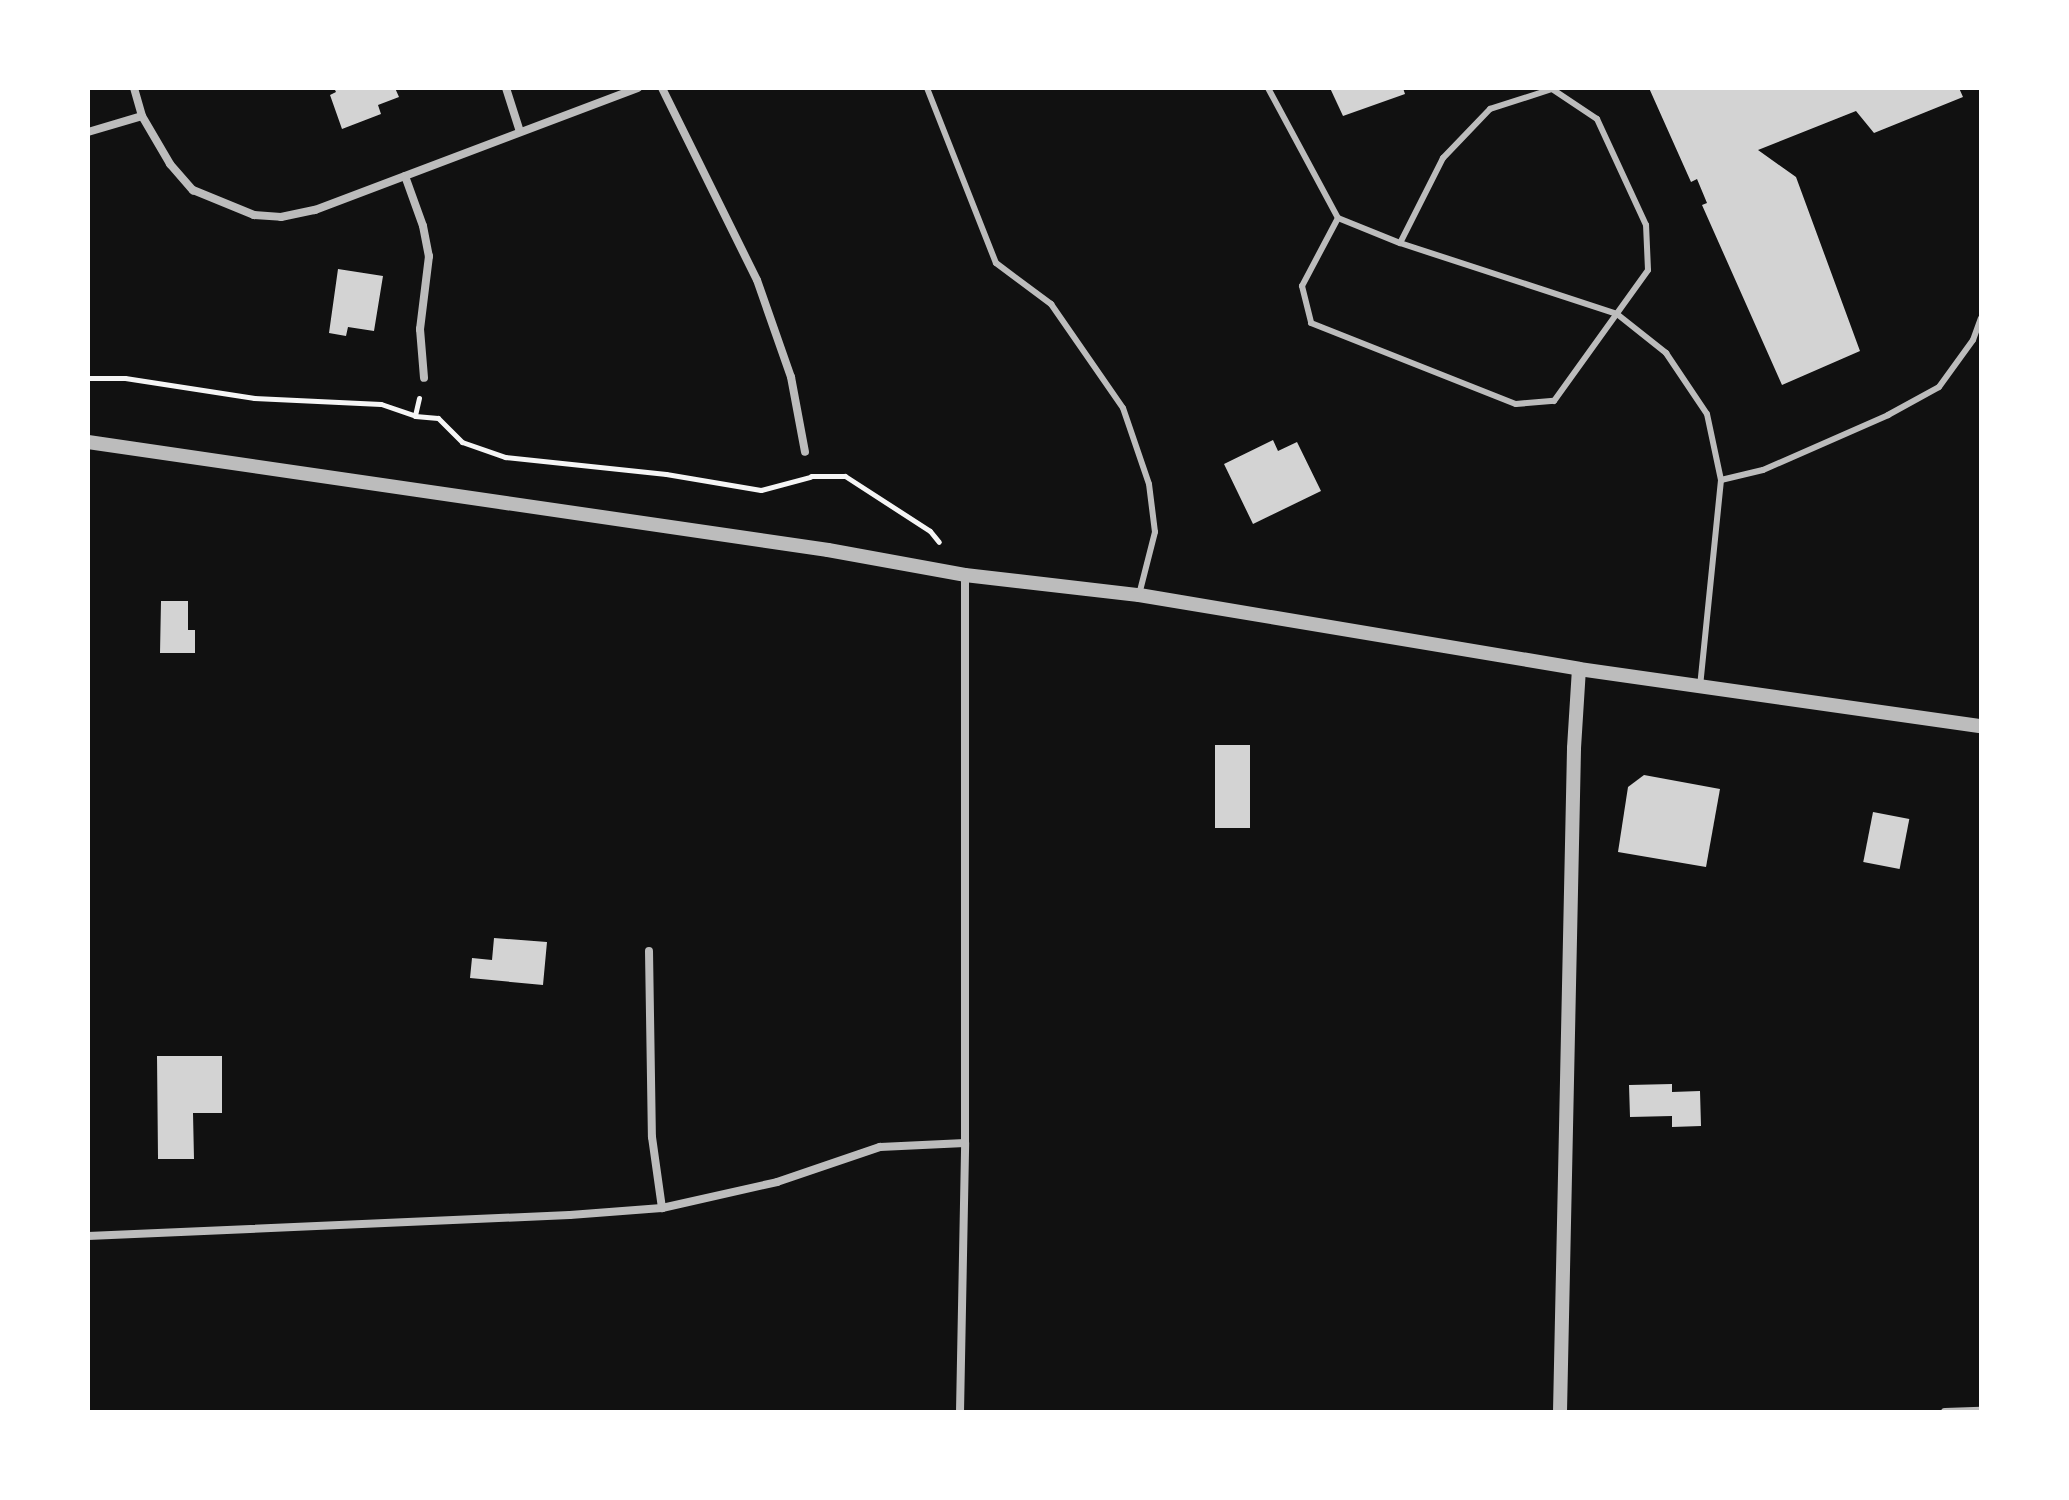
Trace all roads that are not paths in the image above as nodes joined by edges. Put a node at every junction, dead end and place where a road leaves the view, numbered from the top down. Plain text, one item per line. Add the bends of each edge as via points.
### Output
1 (134, 88) edge
2 (506, 88) edge
3 (638, 88) edge
4 (662, 88) edge
5 (927, 88) edge
6 (1268, 88) edge
7 (142, 116) junction
8 (88, 132) edge
9 (520, 132) junction
10 (405, 176) junction
11 (1338, 218) junction
12 (1400, 243) junction
13 (1617, 314) junction
14 (1981, 318) edge
15 (424, 378) road end
16 (88, 442) edge
17 (805, 452) road end
18 (1721, 480) junction
19 (965, 575) junction
20 (1139, 595) junction
21 (1579, 669) junction
22 (1700, 685) junction
23 (1981, 726) edge
24 (649, 951) dead end
25 (965, 1143) junction
26 (662, 1208) junction
27 (88, 1236) edge
28 (1981, 1411) edge
29 (960, 1412) edge
30 (1560, 1412) edge
31 (1945, 1412) edge

1 - 7 street
2 - 9 street
3 - 9 street
4 - 17 street via 762,292 791,377
5 - 20 lane via 996,263 1051,304 1123,408 1149,484 1155,532
6 - 11 lane
7 - 8 street
7 - 10 street via 170,164 193,190 254,215 281,217 315,210
9 - 10 street
10 - 15 street via 429,256 420,329
11 - 12 lane
11 - 13 lane via 1302,286 1311,323 1516,404 1554,401
12 - 13 lane
12 - 13 lane via 1443,158 1490,109 1552,89 1597,119 1646,225 1648,270
13 - 18 lane via 1666,353 1707,414
14 - 18 lane via 1973,340 1939,387 1763,470
16 - 19 street via 828,550
18 - 22 lane
19 - 20 street
19 - 25 street
20 - 21 street
21 - 22 street
21 - 30 street
22 - 23 street
24 - 26 street via 652,1137
25 - 26 street via 880,1147 777,1182
25 - 29 street
26 - 27 street
28 - 31 street

